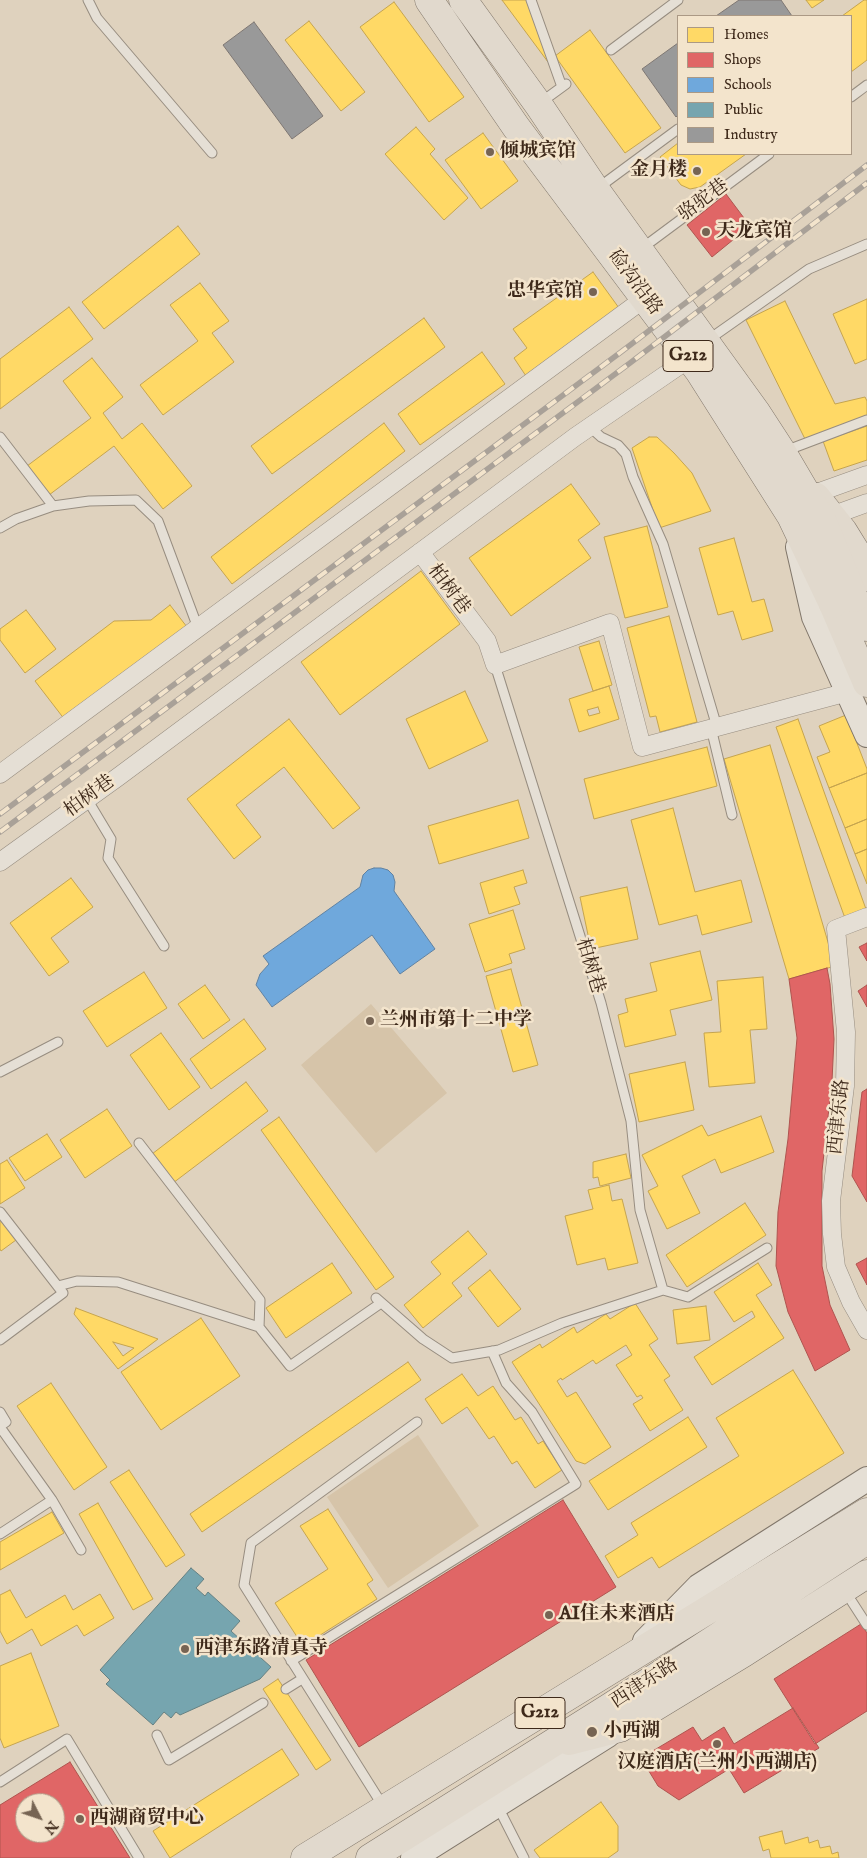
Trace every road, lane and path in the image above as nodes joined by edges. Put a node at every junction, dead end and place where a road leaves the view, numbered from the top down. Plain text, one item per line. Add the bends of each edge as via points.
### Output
1 (88, 0) edge
2 (430, 0) edge
3 (463, 0) edge
4 (531, 0) edge
5 (678, 0) edge
6 (611, 50) dead end
7 (867, 85) edge
8 (852, 96) edge
9 (538, 104) junction
10 (677, 130) edge
11 (212, 153) dead end
12 (768, 155) edge
13 (595, 189) junction
14 (867, 244) edge
15 (639, 250) junction
16 (645, 298) junction
17 (698, 350) junction
18 (867, 420) edge
19 (590, 427) junction
20 (0, 437) edge
21 (788, 460) junction
22 (867, 475) edge
23 (814, 494) junction
24 (867, 503) edge
25 (53, 506) junction
26 (791, 516) junction
27 (831, 516) junction
28 (0, 528) edge
29 (420, 552) junction
30 (851, 593) edge
31 (867, 627) edge
32 (198, 628) junction
33 (495, 665) junction
34 (857, 687) edge
35 (714, 728) junction
36 (867, 735) edge
37 (0, 774) edge
38 (87, 799) junction
39 (732, 815) dead end
40 (0, 862) edge
41 (867, 917) edge
42 (164, 946) dead end
43 (58, 1042) dead end
44 (0, 1072) edge
45 (139, 1143) dead end
46 (0, 1212) edge
47 (767, 1248) dead end
48 (58, 1286) junction
49 (662, 1290) junction
50 (259, 1326) junction
51 (867, 1330) edge
52 (0, 1340) edge
53 (492, 1351) junction
54 (0, 1412) edge
55 (417, 1422) dead end
56 (0, 1427) edge
57 (867, 1479) edge
58 (52, 1500) junction
59 (867, 1505) edge
60 (867, 1512) edge
61 (0, 1534) edge
62 (867, 1540) edge
63 (81, 1550) dead end
64 (775, 1568) junction
65 (867, 1574) edge
66 (843, 1589) junction
67 (867, 1625) edge
68 (629, 1658) junction
69 (291, 1661) junction
70 (302, 1679) junction
71 (286, 1689) dead end
72 (263, 1703) dead end
73 (620, 1728) junction
74 (157, 1735) dead end
75 (544, 1748) junction
76 (0, 1782) edge
77 (497, 1805) junction
78 (384, 1809) junction
79 (139, 1858) edge
80 (305, 1858) edge
81 (370, 1858) edge
82 (413, 1858) edge
83 (524, 1858) edge

1 - 11 lane via 97,18
2 - 16 main road, 硷沟沿路 / G212 via 516,127
3 - 9 main road, 硷沟沿路 / G212
4 - 9 lane via 564,85
5 - 6 lane
7 - 8 lane
9 - 13 main road, 硷沟沿路 / G212
10 - 13 lane
12 - 15 lane, 骆驼巷
13 - 15 main road, 硷沟沿路 / G212
14 - 17 lane via 809,269
15 - 17 main road, 硷沟沿路 / G212
16 - 17 main road, 硷沟沿路 / G212
16 - 32 street
17 - 19 street, 柏树巷
17 - 21 main road, 硷沟沿路 / G212
17 - 26 main road, 硷沟沿路 / G212
18 - 21 lane
19 - 29 street, 柏树巷
19 - 35 lane via 626,454 633,478 663,544
20 - 25 lane
21 - 23 main road
21 - 30 main road, 硷沟沿路 / G212 via 822,520
22 - 23 street
23 - 27 main road
24 - 27 street
25 - 28 lane
25 - 32 lane via 136,500 158,521
26 - 30 main road, 硷沟沿路 / G212
26 - 34 street via 814,617
27 - 30 main road via 856,552
29 - 33 street, 柏树巷 via 487,641
29 - 38 street, 柏树巷
30 - 31 main road
30 - 34 main road, G212
32 - 37 street
33 - 35 street via 610,623 642,747
33 - 49 lane, 柏树巷 via 601,1004 631,1121 640,1210
34 - 35 street
34 - 36 street
35 - 39 lane
38 - 40 street, 柏树巷
38 - 42 lane via 111,840 108,858
41 - 51 street, 西津东路 via 836,929 846,1032 845,1086 832,1201 832,1234 836,1267 850,1302
43 - 44 lane
45 - 50 lane via 260,1300
46 - 48 lane
47 - 49 lane via 688,1297
48 - 50 lane via 77,1281 118,1282
48 - 52 lane via 63,1293
49 - 53 lane via 562,1323
50 - 53 lane via 290,1366 379,1301 423,1339 452,1358
53 - 69 lane via 506,1382 532,1412 576,1484
54 - 56 lane via 6,1422
55 - 69 lane via 251,1543 244,1585
56 - 58 lane
57 - 68 street, 西津东路 via 699,1586
58 - 61 lane
58 - 63 lane
59 - 64 main road
60 - 64 main road, 西津东路
62 - 75 main road, 西津东路
64 - 68 main road, 西津东路 / G212
65 - 66 main road
66 - 67 lane
66 - 73 main road
68 - 78 main road, 西津东路 / G212
69 - 70 lane
70 - 71 lane
70 - 78 lane
72 - 74 lane via 169,1760
73 - 75 main road
73 - 77 street, 西津东路
75 - 81 main road, 西津东路 / G212
76 - 79 lane via 67,1739
77 - 82 street, 西津东路
77 - 83 lane
78 - 80 main road, 西津东路 / G212

